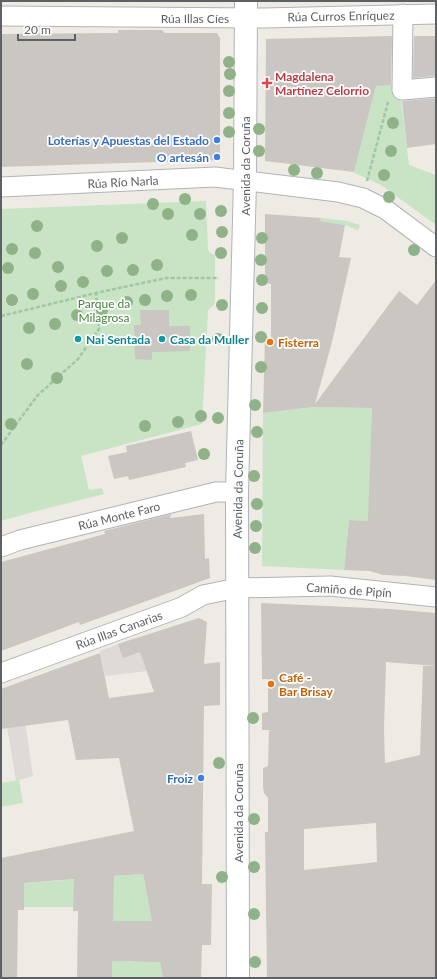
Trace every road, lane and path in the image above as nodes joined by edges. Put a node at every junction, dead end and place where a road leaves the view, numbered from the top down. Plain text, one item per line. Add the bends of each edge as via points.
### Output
1 (246, 10) edge
2 (403, 14) junction
3 (436, 14) edge
4 (1, 16) edge
5 (436, 87) edge
6 (402, 90) junction
7 (245, 181) junction
8 (366, 182) dead end
9 (1, 187) edge
10 (436, 247) edge
11 (219, 278) dead end
12 (96, 293) junction
13 (1, 316) edge
14 (1, 445) edge
15 (237, 492) junction
16 (1, 547) edge
17 (237, 588) junction
18 (436, 597) edge
19 (1, 673) edge
20 (238, 978) edge

1 - 2 street, Rúa Curros Enríquez
1 - 4 street, Rúa Illas Cíes
1 - 7 street, Avenida da Coruña
2 - 3 street, Rúa Curros Enríquez
2 - 6 street
5 - 6 street
6 - 8 path via 391,91
7 - 9 street, Rúa Río Narla via 215,177
7 - 10 street, Rúa Río Narla via 338,192 363,198 385,209
7 - 15 street, Avenida da Coruña
11 - 12 path via 166,278
12 - 13 path
12 - 14 path via 99,329 78,359 37,396
15 - 16 street, Rúa Monte Faro via 216,492 20,540
15 - 17 street, Avenida da Coruña
17 - 18 street, Camiño de Pipín via 330,586
17 - 19 street, Rúa Illas Canarias via 203,595 182,606
17 - 20 street, Avenida da Coruña

